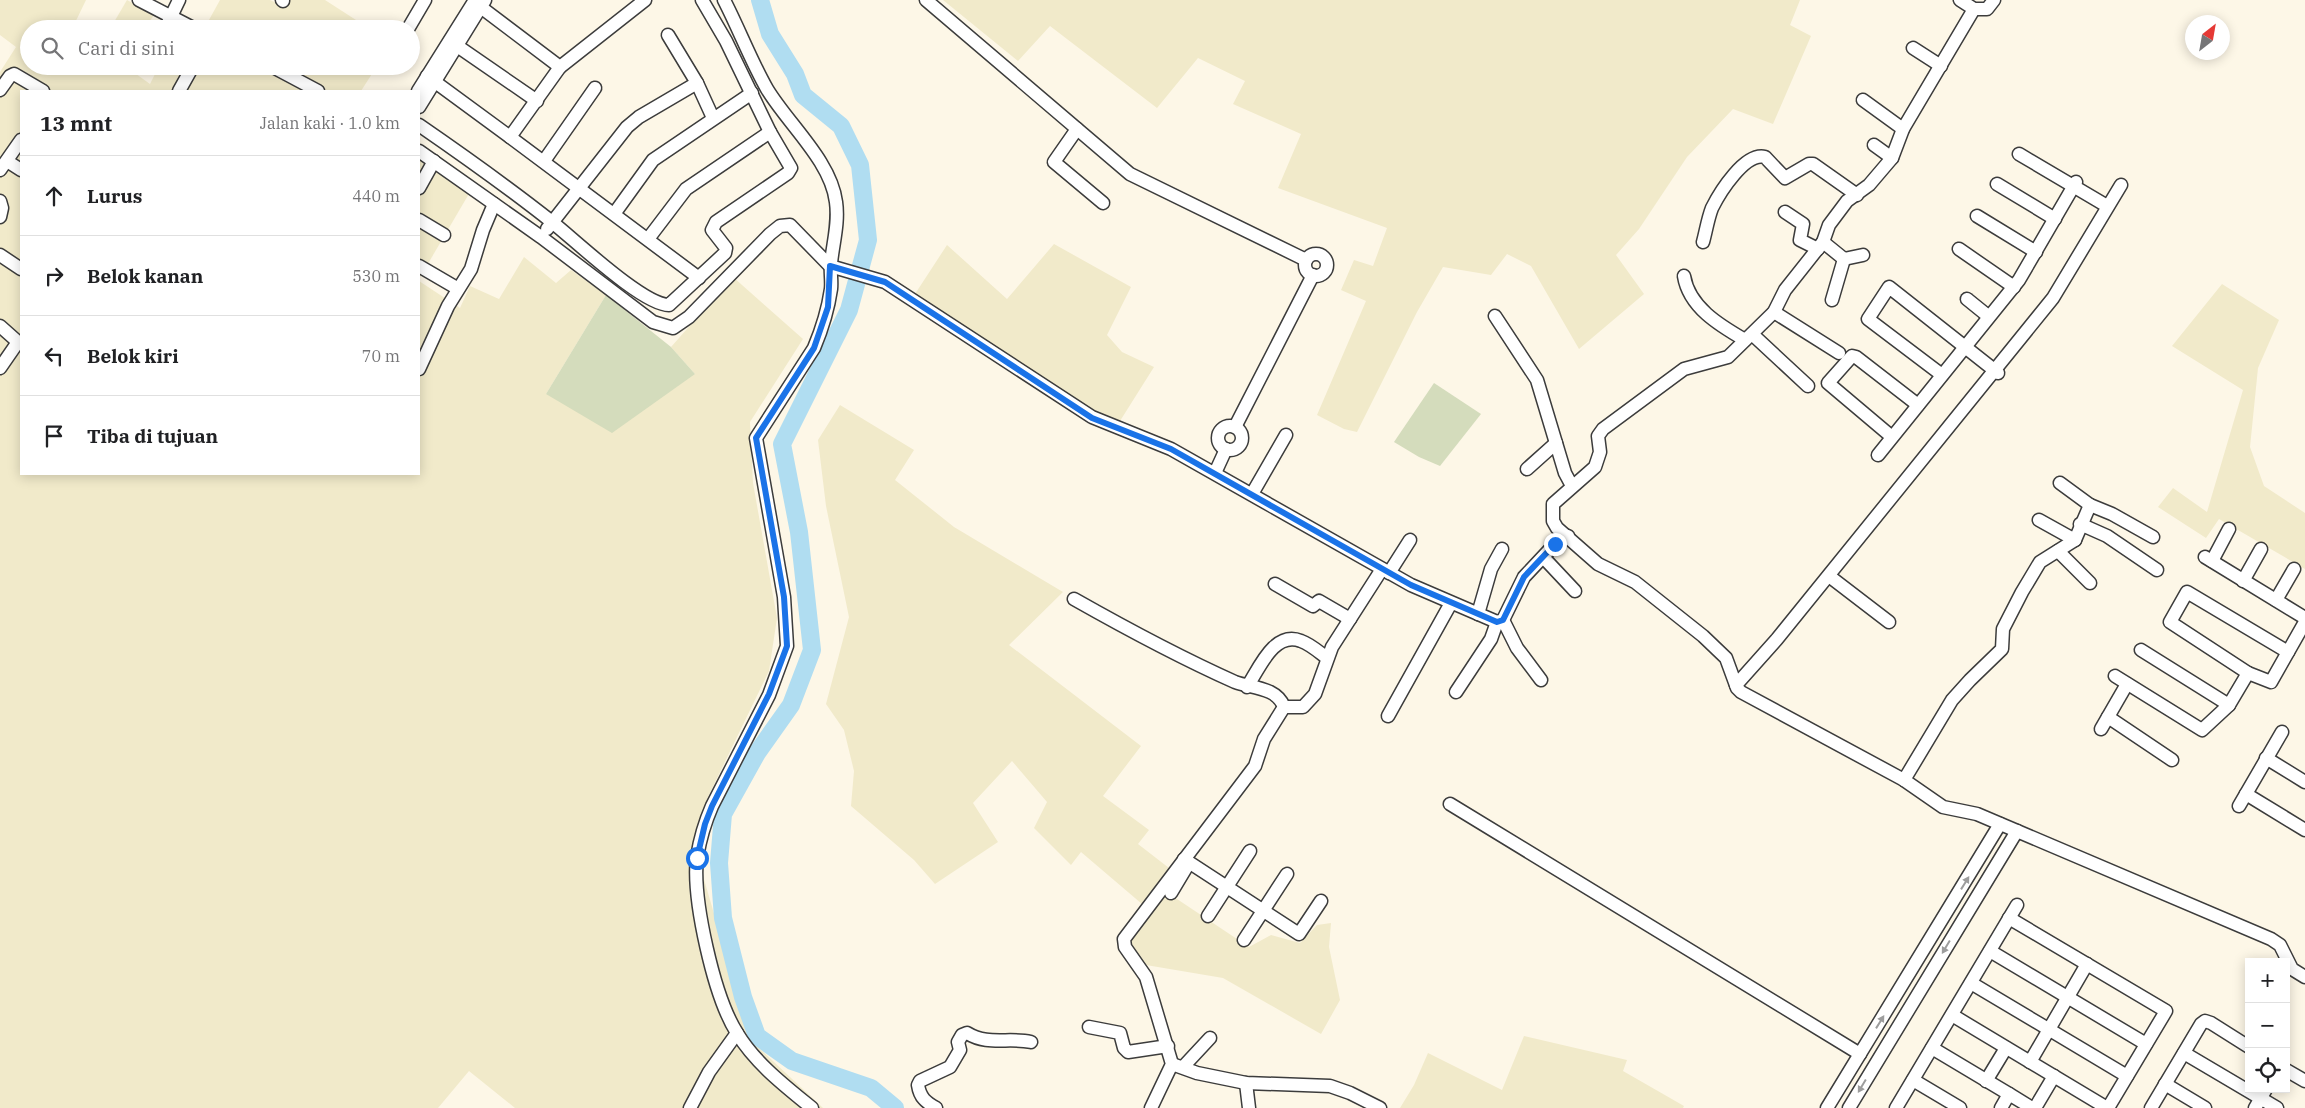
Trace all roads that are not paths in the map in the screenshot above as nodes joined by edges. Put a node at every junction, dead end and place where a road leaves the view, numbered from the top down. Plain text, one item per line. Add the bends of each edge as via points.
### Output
1 (139, 0) edge
2 (180, 0) edge
3 (425, 0) edge
4 (646, 0) edge
5 (702, 0) edge
6 (724, 0) edge
7 (926, 0) edge
8 (1960, 0) edge
9 (1994, 0) edge
10 (479, 2) edge
11 (1974, 9) junction
12 (172, 17) junction
13 (170, 20) edge
14 (178, 20) edge
15 (413, 20) edge
16 (668, 35) dead end
17 (454, 43) junction
18 (1913, 48) dead end
19 (1941, 66) junction
20 (560, 67) junction
21 (188, 75) edge
22 (287, 75) edge
23 (431, 79) junction
24 (697, 83) junction
25 (595, 88) dead end
26 (0, 90) edge
27 (40, 90) edge
28 (180, 90) edge
29 (316, 90) edge
30 (419, 90) edge
31 (752, 94) junction
32 (1862, 100) dead end
33 (537, 101) junction
34 (420, 105) edge
35 (713, 118) junction
36 (420, 126) edge
37 (1077, 128) junction
38 (1903, 129) junction
39 (770, 132) junction
40 (510, 137) junction
41 (20, 141) edge
42 (1874, 145) dead end
43 (420, 152) edge
44 (2019, 154) dead end
45 (1892, 158) junction
46 (434, 161) junction
47 (544, 161) junction
48 (4, 165) edge
49 (20, 170) edge
50 (1997, 184) dead end
51 (2074, 184) junction
52 (2121, 185) dead end
53 (420, 186) edge
54 (577, 189) junction
55 (1857, 195) junction
56 (0, 202) edge
57 (494, 204) junction
58 (1103, 204) dead end
59 (2107, 206) junction
60 (1785, 212) dead end
61 (614, 214) junction
62 (1977, 216) dead end
63 (0, 217) edge
64 (2055, 219) junction
65 (420, 221) edge
66 (552, 222) junction
67 (444, 234) dead end
68 (541, 237) junction
69 (648, 239) junction
70 (1703, 242) dead end
71 (1820, 245) junction
72 (1959, 249) dead end
73 (2036, 252) junction
74 (0, 255) edge
75 (1863, 255) dead end
76 (1844, 259) junction
77 (1306, 260) junction
78 (420, 267) edge
79 (832, 267) junction
80 (20, 268) edge
81 (1313, 275) junction
82 (1684, 276) dead end
83 (699, 278) junction
84 (2014, 287) junction
85 (455, 288) dead end
86 (1967, 299) dead end
87 (1832, 300) dead end
88 (1774, 312) junction
89 (1495, 316) dead end
90 (1988, 316) junction
91 (0, 326) edge
92 (1749, 337) junction
93 (1965, 346) junction
94 (1839, 353) dead end
95 (420, 367) edge
96 (0, 368) edge
97 (1997, 372) junction
98 (1942, 375) junction
99 (1808, 386) dead end
100 (1918, 405) junction
101 (1286, 435) dead end
102 (1892, 437) junction
103 (1556, 443) junction
104 (1878, 455) dead end
105 (1527, 469) dead end
106 (1215, 473) junction
107 (2060, 482) dead end
108 (1572, 486) junction
109 (1252, 494) junction
110 (2090, 504) junction
111 (2039, 520) dead end
112 (2080, 524) junction
113 (2229, 529) dead end
114 (1568, 536) junction
115 (2153, 537) dead end
116 (1410, 540) dead end
117 (2075, 540) junction
118 (2261, 549) dead end
119 (1502, 550) dead end
120 (2058, 551) junction
121 (1544, 558) junction
122 (2294, 569) dead end
123 (2157, 570) dead end
124 (1386, 571) junction
125 (1829, 576) junction
126 (2244, 580) junction
127 (2090, 583) dead end
128 (1275, 584) dead end
129 (1575, 591) dead end
130 (1074, 599) dead end
131 (2276, 600) junction
132 (1451, 603) junction
133 (1478, 614) junction
134 (2305, 618) edge
135 (1350, 619) junction
136 (1500, 621) junction
137 (1889, 622) dead end
138 (2305, 622) edge
139 (2141, 650) dead end
140 (2288, 652) junction
141 (1327, 658) junction
142 (2248, 673) junction
143 (2114, 676) dead end
144 (1541, 680) dead end
145 (2127, 684) junction
146 (1736, 685) junction
147 (1246, 687) junction
148 (1456, 692) dead end
149 (2229, 704) junction
150 (1284, 707) junction
151 (1388, 716) dead end
152 (2108, 717) junction
153 (2101, 730) dead end
154 (2282, 732) dead end
155 (2266, 758) junction
156 (2172, 760) dead end
157 (2305, 766) edge
158 (1904, 780) junction
159 (2302, 780) edge
160 (2246, 794) junction
161 (1450, 804) dead end
162 (2239, 806) dead end
163 (1215, 824) dead end
164 (2000, 824) junction
165 (2305, 830) edge
166 (2017, 831) junction
167 (1250, 851) dead end
168 (1187, 861) junction
169 (1287, 874) dead end
170 (1226, 887) junction
171 (1171, 893) dead end
172 (1321, 901) dead end
173 (2017, 905) dead end
174 (1263, 910) junction
175 (1208, 916) dead end
176 (2010, 918) junction
177 (1244, 940) dead end
178 (1990, 951) junction
179 (2087, 964) junction
180 (2305, 978) edge
181 (1971, 983) junction
182 (2068, 997) junction
183 (1952, 1015) junction
184 (1089, 1027) dead end
185 (2048, 1030) junction
186 (737, 1033) junction
187 (1210, 1038) dead end
188 (1031, 1042) dead end
189 (2146, 1044) junction
190 (2245, 1045) edge
191 (1168, 1046) junction
192 (1932, 1048) junction
193 (2006, 1048) junction
194 (1863, 1049) junction
195 (2184, 1053) junction
196 (1881, 1055) junction
197 (2030, 1062) junction
198 (1178, 1066) junction
199 (2290, 1072) edge
200 (2054, 1076) junction
201 (2127, 1076) junction
202 (1913, 1080) junction
203 (1986, 1081) junction
204 (2305, 1081) edge
205 (1246, 1083) junction
206 (2165, 1084) junction
207 (2009, 1094) junction
208 (2260, 1099) edge
209 (690, 1108) edge
210 (812, 1108) edge
211 (936, 1108) edge
212 (1151, 1108) edge
213 (1249, 1108) edge
214 (1380, 1108) edge
215 (1827, 1108) edge
216 (1849, 1108) edge
217 (1896, 1108) edge
218 (1960, 1108) edge
219 (2001, 1108) edge
220 (2033, 1108) edge
221 (2108, 1108) edge
222 (2151, 1108) edge
223 (2205, 1108) edge
224 (2277, 1108) edge

1 - 12 street
2 - 12 street
3 - 15 street
4 - 20 street
5 - 31 street
6 - 79 street via 768,90 814,153 829,180 837,210
7 - 37 street
8 - 11 street
9 - 11 street via 1988,9
10 - 17 street
10 - 20 street
11 - 19 street
12 - 13 street
12 - 14 street
16 - 24 street
17 - 23 street
17 - 33 street
18 - 19 street
19 - 38 street
20 - 33 street
21 - 28 street
22 - 29 street
23 - 30 street
23 - 34 street
23 - 40 street
24 - 35 street
24 - 54 street via 627,127
25 - 47 street
26 - 27 street via 14,74
31 - 35 street
31 - 39 street
32 - 38 street
33 - 40 street
35 - 61 street via 653,160
36 - 66 street
37 - 58 street via 1054,162
37 - 77 street via 1130,174
38 - 45 street
39 - 69 street via 686,189
39 - 83 street via 791,168 714,223 712,230 726,251
40 - 47 street
41 - 48 street
42 - 45 street
43 - 46 street
44 - 51 street
45 - 55 street
46 - 53 street
46 - 57 street
47 - 54 street
48 - 49 street
50 - 64 street
51 - 59 street
51 - 64 street
52 - 59 street
54 - 61 street
54 - 66 street
55 - 70 street via 1813,164 1786,178 1765,157 1756,157 1744,163 1721,192 1712,209
55 - 71 street via 1847,201 1833,219
56 - 63 street
57 - 68 street
57 - 95 street via 471,269 448,306
59 - 97 street via 2053,298
60 - 71 street via 1804,225 1800,240
61 - 69 street
62 - 73 street
64 - 73 street
65 - 67 street
66 - 68 street
66 - 83 street via 633,288 662,305 675,302
68 - 79 street via 653,322 673,328 689,317 770,234 784,224 794,228
69 - 83 street
71 - 76 street
71 - 88 street via 1785,290
72 - 84 street
73 - 84 street
74 - 80 street
75 - 76 street
76 - 87 street
77 - 81 street via 1307,271
77 - 81 street via 1315,254 1325,259 1324,273
78 - 85 street
79 - 106 street via 883,281 1071,406 1107,425 1146,437
79 - 186 street via 828,307 814,348 756,438 755,445 784,597 787,646 769,694 712,806 697,858 700,903 709,953 724,1006
81 - 106 street via 1235,427 1227,427 1220,432 1218,440 1226,449
82 - 92 street via 1689,294 1704,311
84 - 90 street
86 - 90 street
88 - 92 street
88 - 94 street
89 - 103 street via 1537,380
90 - 93 street
91 - 96 street via 18,342
92 - 99 street
92 - 108 street via 1724,359 1684,369 1610,422 1598,436 1600,452 1595,467
93 - 97 street
93 - 98 street
93 - 98 street via 1889,287 1868,319
97 - 125 street
98 - 100 street
100 - 102 street
100 - 102 street via 1852,356 1828,383
101 - 109 street
102 - 104 street
103 - 105 street
103 - 108 street
106 - 109 street
107 - 110 street
108 - 114 street via 1553,504 1552,509 1557,528
109 - 124 street
110 - 112 street
110 - 115 street
111 - 117 street
112 - 117 street
112 - 123 street via 2107,536
113 - 126 street via 2208,559
114 - 121 street via 1555,544
114 - 146 street via 1598,564 1635,582 1703,636 1726,658
116 - 124 street
117 - 120 street
118 - 126 street
119 - 133 street via 1490,569
120 - 127 street
120 - 158 street via 2040,562 2003,629 2002,649 1952,700
121 - 129 street
121 - 136 street via 1524,577
122 - 131 street
124 - 132 street
124 - 135 street
125 - 137 street
125 - 146 street
126 - 131 street
128 - 135 street via 1313,606 1320,601
130 - 147 street via 1152,643
131 - 134 street
132 - 133 street
132 - 151 street
133 - 136 street
135 - 141 street
136 - 144 street
136 - 148 street
138 - 140 street
139 - 149 street
140 - 142 street via 2272,682
140 - 142 street via 2187,592 2170,622
141 - 147 street via 1302,641 1282,641 1273,647
141 - 150 street via 1315,694 1307,704 1299,708
142 - 149 street
143 - 145 street
145 - 149 street via 2202,730
145 - 152 street
146 - 158 street via 1741,692
147 - 150 street via 1272,694
150 - 168 street via 1264,739 1255,766
152 - 153 street
152 - 156 street
154 - 155 street
155 - 159 street
155 - 160 street
157 - 159 street
158 - 164 street via 1943,807 1978,814
160 - 162 street
160 - 165 street
161 - 194 street
163 - 168 street
164 - 166 street
194 -> 164 street
166 - 180 street via 2271,939 2280,945 2292,969
166 -> 196 street
167 - 170 street
168 - 170 street
168 - 171 street
168 - 191 street via 1124,942 1146,977
169 - 174 street
170 - 174 street
170 - 175 street
172 - 174 street via 1299,934
173 - 176 street
174 - 177 street
176 - 178 street
176 - 179 street
178 - 181 street
178 - 182 street
179 - 182 street
179 - 189 street via 2166,1011
181 - 183 street
181 - 185 street
182 - 185 street
182 - 189 street
183 - 192 street
183 - 193 street
184 - 191 street via 1120,1033 1128,1052
185 - 197 street
185 - 201 street
186 - 209 street via 709,1072
186 - 210 street via 768,1071
187 - 198 street
188 - 211 street via 989,1042 962,1035 958,1042 960,1050 950,1067 920,1081 918,1085 919,1094
189 - 201 street
190 - 195 street via 2205,1021
191 - 198 street
192 - 202 street
192 - 203 street
193 - 197 street
193 - 203 street
194 - 196 street
194 - 215 street
195 - 206 street
195 - 208 street
196 -> 216 street
197 - 200 street
198 - 205 street
198 - 212 street
199 - 204 street
200 - 220 street
200 - 221 street
201 - 221 street
202 - 217 street
202 - 218 street
203 - 207 street
205 - 213 street
205 - 214 street via 1330,1086 1350,1092
206 - 222 street
206 - 223 street
207 - 219 street
207 - 220 street
208 - 224 street

